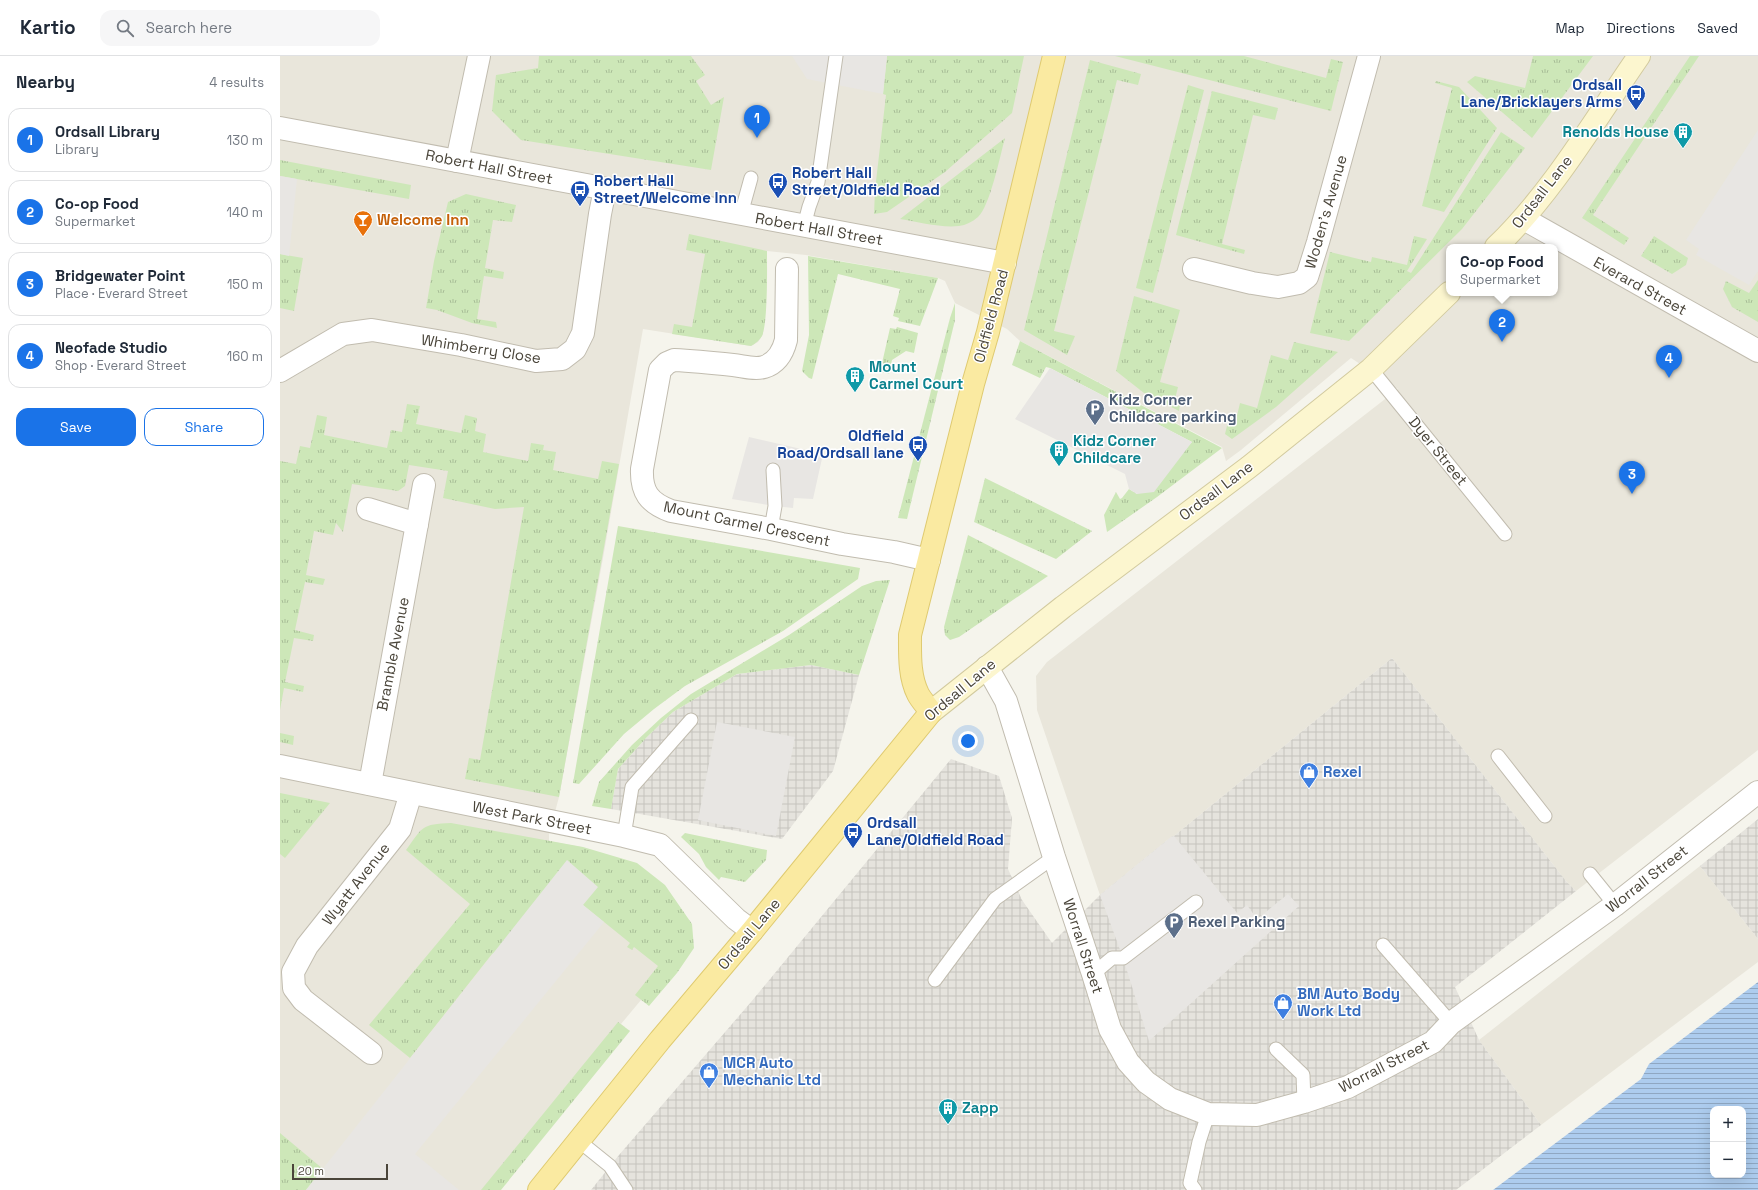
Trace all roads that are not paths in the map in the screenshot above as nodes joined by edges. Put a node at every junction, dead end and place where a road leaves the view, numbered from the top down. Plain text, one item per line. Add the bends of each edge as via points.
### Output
1 (479, 56) edge
2 (836, 56) edge
3 (1054, 56) edge
4 (1369, 56) edge
5 (1639, 56) edge
6 (280, 128) edge
7 (457, 161) junction
8 (751, 178) dead end
9 (605, 189) junction
10 (741, 214) junction
11 (1524, 219) junction
12 (804, 226) junction
13 (1499, 244) edge
14 (1005, 263) junction
15 (788, 269) dead end
16 (1194, 269) dead end
17 (1446, 296) edge
18 (1758, 351) edge
19 (1371, 369) junction
20 (280, 371) edge
21 (773, 470) dead end
22 (424, 485) dead end
23 (368, 509) dead end
24 (417, 524) junction
25 (771, 529) junction
26 (1506, 534) dead end
27 (929, 560) junction
28 (987, 667) junction
29 (931, 712) junction
30 (691, 720) dead end
31 (1498, 756) dead end
32 (280, 766) edge
33 (370, 784) junction
34 (1758, 792) edge
35 (411, 793) junction
36 (1545, 816) dead end
37 (624, 836) junction
38 (1054, 857) junction
39 (1590, 874) dead end
40 (1196, 902) dead end
41 (1614, 905) junction
42 (752, 931) junction
43 (1383, 945) dead end
44 (1094, 974) junction
45 (287, 979) edge
46 (935, 980) dead end
47 (1451, 1023) junction
48 (1276, 1048) dead end
49 (371, 1053) dead end
50 (1304, 1102) junction
51 (1208, 1114) junction
52 (579, 1141) junction
53 (539, 1190) edge
54 (626, 1190) edge
55 (1196, 1190) edge

1 - 7 street
2 - 12 lane via 818,182
3 - 14 main road, Oldfield Road
4 - 16 street, Woden's Avenue via 1307,277 1299,283 1278,287
5 - 11 main road, Ordsall Lane
6 - 7 street, Robert Hall Street
7 - 9 street, Robert Hall Street
8 - 10 lane
9 - 10 street, Robert Hall Street
9 - 20 street, Whimberry Close via 583,333 575,349 562,359 536,361 372,330 343,334
10 - 12 street, Robert Hall Street
11 - 13 main road, Ordsall Lane
11 - 18 street, Everard Street
12 - 14 street, Robert Hall Street
14 - 27 main road, Oldfield Road
15 - 25 street, Mount Carmel Crescent via 786,340 784,349 772,364 756,368 674,360 660,370 641,479 650,499 659,507
17 - 19 main road, Ordsall Lane
19 - 26 lane, Dyer Street
19 - 28 main road, Ordsall Lane via 1249,467
21 - 25 lane via 775,506
22 - 24 street, Bramble Avenue
23 - 24 street
24 - 33 street, Bramble Avenue
25 - 27 street, Mount Carmel Crescent
27 - 29 main road, Oldfield Road via 910,635 910,657 918,694
28 - 29 main road, Ordsall Lane
28 - 38 street, Worrall Street via 1006,701
29 - 42 main road, Ordsall Lane
30 - 37 lane via 632,787
31 - 36 lane
32 - 33 street, West Park Street
33 - 35 street, West Park Street
34 - 41 street, Worrall Street
35 - 37 street, West Park Street
35 - 45 street, Wyatt Avenue via 400,829 307,946
37 - 42 street, West Park Street via 660,845
38 - 44 street, Worrall Street
38 - 46 lane via 995,899
39 - 41 lane
40 - 44 lane via 1123,958 1112,958
41 - 47 street, Worrall Street
42 - 52 main road, Ordsall Lane
43 - 47 lane
44 - 51 street, Worrall Street via 1110,1029 1128,1062 1146,1082 1170,1099
45 - 49 street, Wyatt Avenue via 303,1000
47 - 50 street, Worrall Street via 1433,1042 1348,1087
48 - 50 lane via 1303,1075
50 - 51 street, Worrall Street via 1257,1115
51 - 55 lane via 1198,1142 1190,1182
52 - 53 main road, Ordsall Lane
52 - 54 lane via 610,1166

